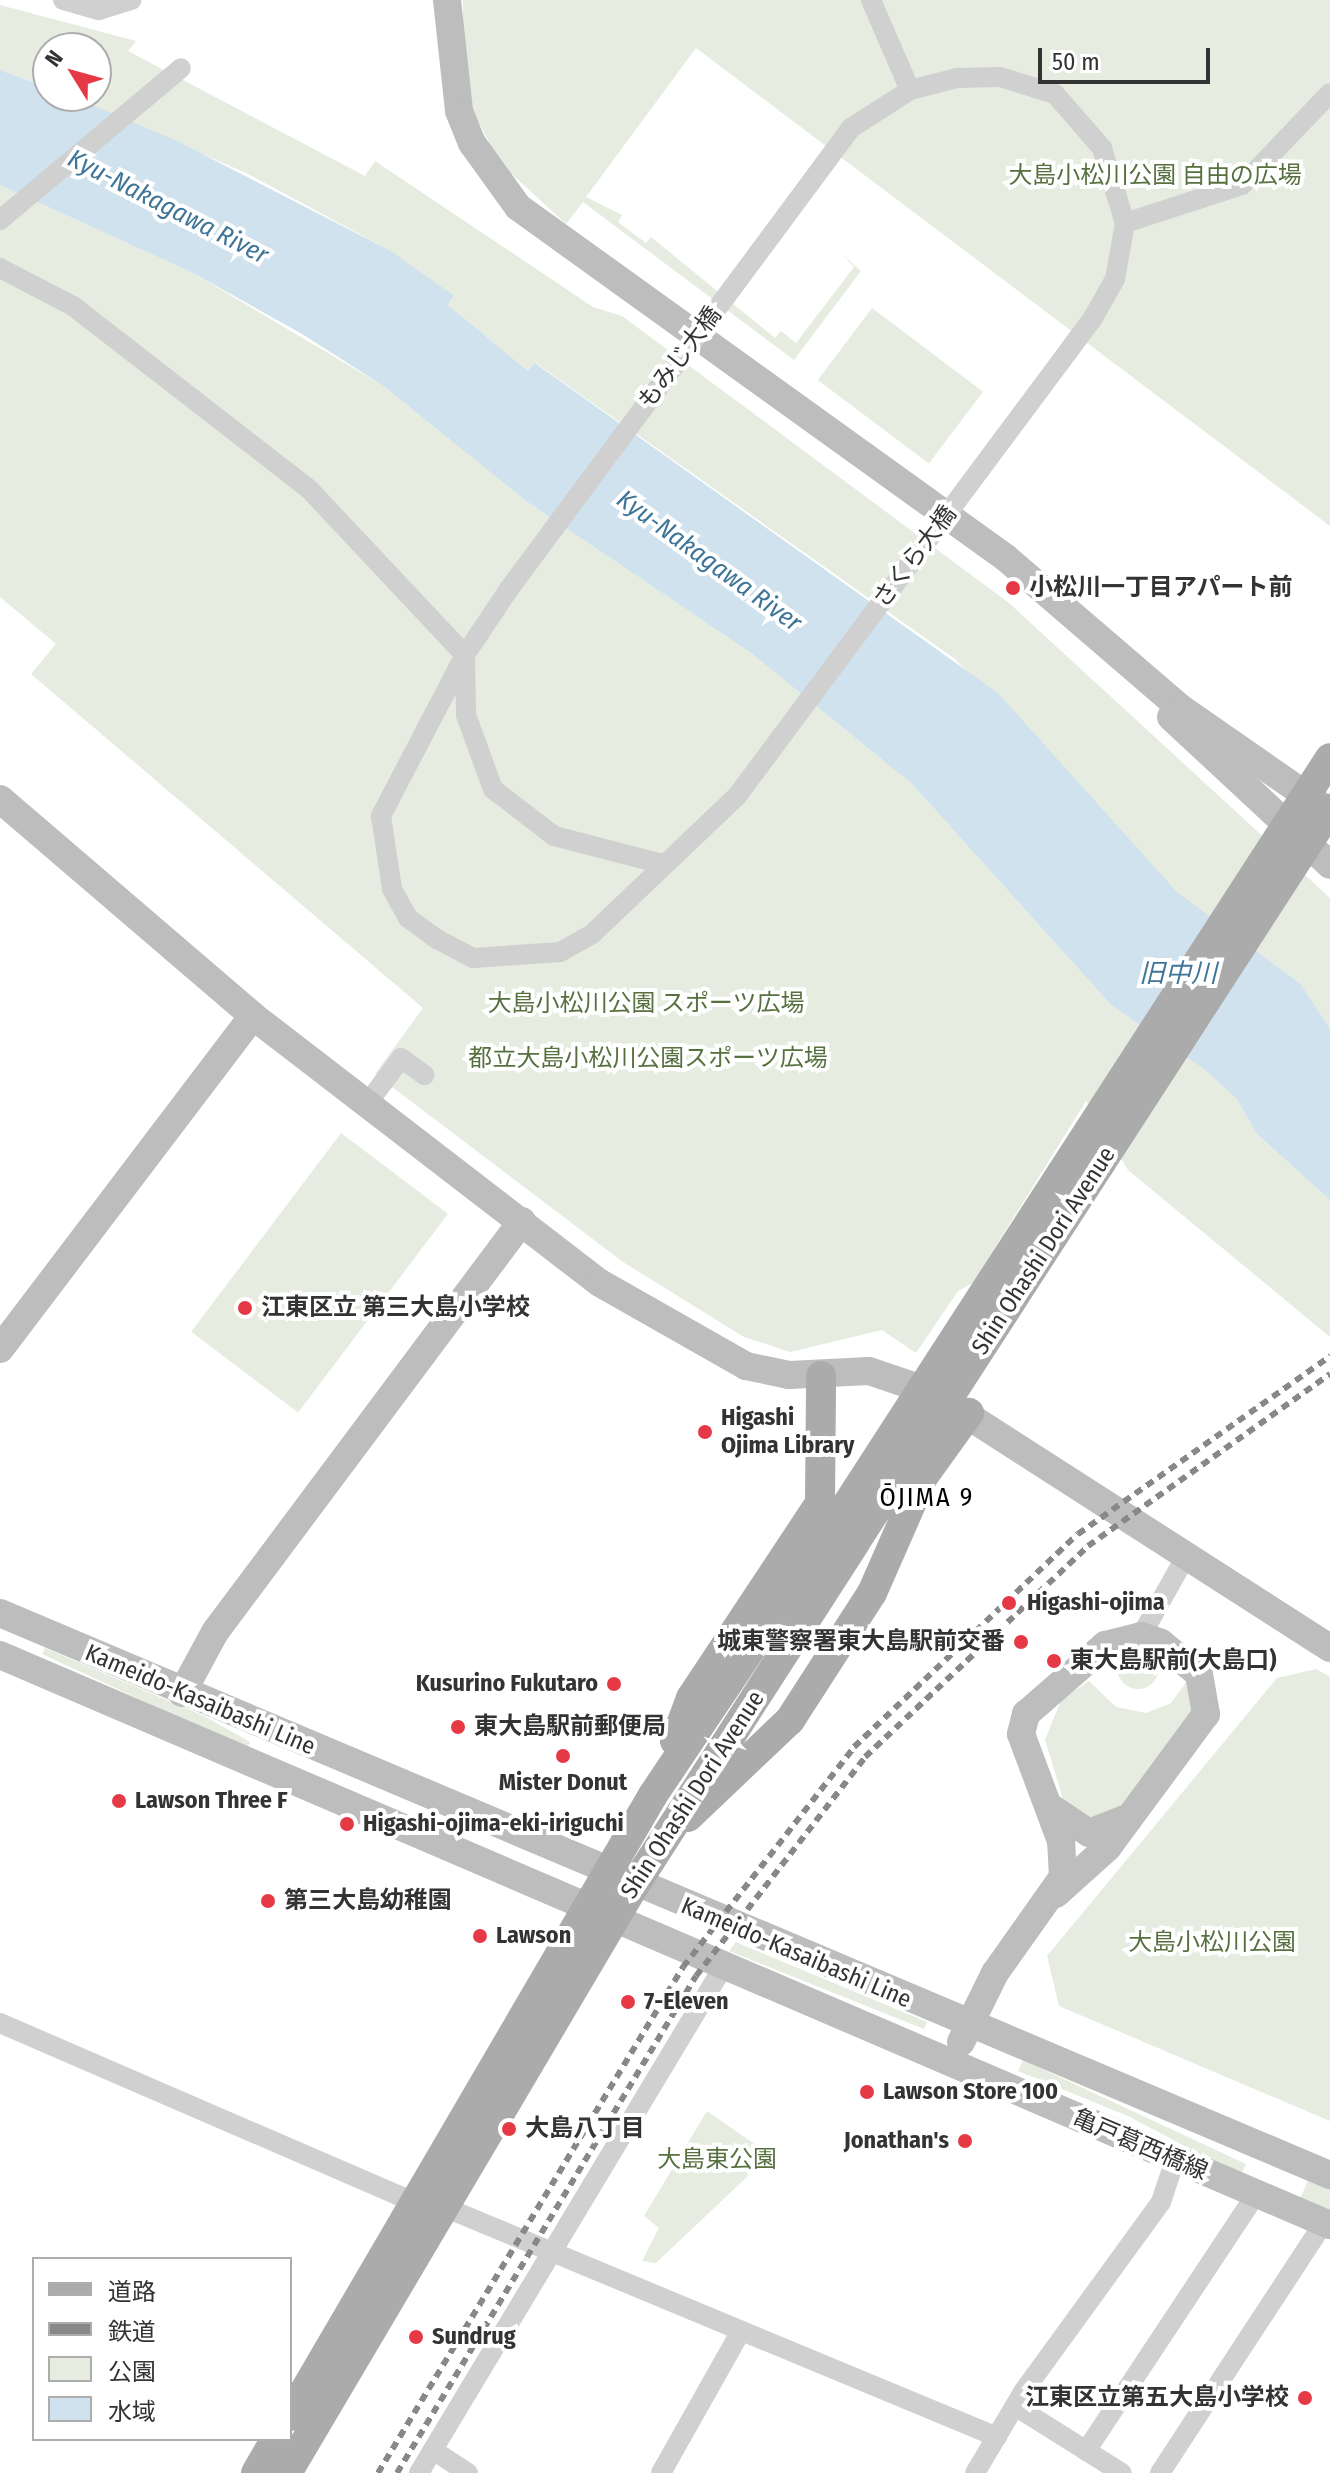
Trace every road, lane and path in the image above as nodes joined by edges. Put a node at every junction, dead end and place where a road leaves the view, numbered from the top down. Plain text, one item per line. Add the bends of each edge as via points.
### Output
1 (63, 0) edge
2 (132, 0) edge
3 (447, 0) edge
4 (871, 0) edge
5 (181, 68) dead end
6 (910, 90) junction
7 (1330, 93) edge
8 (0, 220) edge
9 (1125, 223) junction
10 (0, 268) edge
11 (1075, 614) junction
12 (465, 655) junction
13 (1330, 746) edge
14 (1330, 758) edge
15 (0, 799) edge
16 (1320, 814) edge
17 (662, 864) junction
18 (1330, 865) edge
19 (253, 1016) junction
20 (424, 1075) dead end
21 (367, 1104) junction
22 (522, 1221) junction
23 (0, 1349) edge
24 (821, 1376) junction
25 (969, 1413) junction
26 (841, 1539) junction
27 (1186, 1556) junction
28 (0, 1613) edge
29 (1141, 1636) junction
30 (1330, 1648) edge
31 (0, 1655) edge
32 (182, 1693) junction
33 (653, 1795) junction
34 (1043, 1795) junction
35 (1137, 1810) junction
36 (669, 1832) junction
37 (606, 1874) junction
38 (634, 1886) junction
39 (1056, 1894) junction
40 (585, 1910) junction
41 (612, 1922) junction
42 (722, 1969) junction
43 (0, 2023) edge
44 (968, 2025) junction
45 (951, 2065) junction
46 (1247, 2138) junction
47 (1175, 2160) junction
48 (1325, 2172) edge
49 (1251, 2192) junction
50 (430, 2204) junction
51 (1286, 2206) junction
52 (1327, 2223) edge
53 (550, 2252) junction
54 (741, 2331) junction
55 (1015, 2406) junction
56 (292, 2413) edge
57 (997, 2437) junction
58 (275, 2441) edge
59 (433, 2450) junction
60 (1086, 2451) junction
61 (256, 2473) edge
62 (287, 2473) edge
63 (419, 2473) edge
64 (468, 2473) edge
65 (661, 2473) edge
66 (975, 2473) edge
67 (1122, 2473) edge
68 (1160, 2473) edge

1 - 2 street via 99,10
3 - 11 street via 459,111 488,170 518,207
4 - 6 street
5 - 8 street
6 - 9 street via 1000,77 1055,94 1102,148
6 - 12 street, もみじ大橋, bridge via 851,128
7 - 9 street via 1242,185
9 - 17 street, さくら大橋, bridge via 1115,279 1093,318 737,796
10 - 12 street via 73,306 225,419 309,489
11 - 16 street via 1179,707
11 - 18 street via 1206,753
12 - 17 street via 466,715 493,789 554,836
12 - 17 street, もみじ大橋 via 381,816 381,847 408,918 473,958 540,959 591,935
13 - 16 main road, bridge
14 - 16 main road, Shin Ohashi Dori Avenue, bridge
15 - 19 street
16 - 26 main road, Shin Ohashi Dori Avenue, bridge
19 - 21 street
19 - 23 street
20 - 21 street via 401,1058
21 - 22 street
22 - 24 street via 600,1283 720,1354 746,1366
22 - 32 street via 215,1632
24 - 25 street via 900,1376
24 - 33 main road via 820,1503 691,1698
25 - 27 street
25 - 36 main road via 923,1477 872,1593 790,1720
26 - 33 main road, Shin Ohashi Dori Avenue
26 - 36 main road, Shin Ohashi Dori Avenue
27 - 29 street via 1152,1605
27 - 30 street
28 - 32 street, Kameido-Kasaibashi Line
29 - 34 street via 1105,1645 1026,1714 1021,1734
29 - 35 street via 1192,1664 1208,1700 1194,1738
31 - 40 street, Kameido-Kasaibashi Line
32 - 37 street, Kameido-Kasaibashi Line
33 - 37 main road, Shin Ohashi Dori Avenue
34 - 35 street via 1056,1816 1089,1833 1105,1832
34 - 39 street via 1063,1851
35 - 39 street via 1092,1865
36 - 38 main road, Shin Ohashi Dori Avenue
37 - 38 street, Kameido-Kasaibashi Line
37 - 40 main road, Shin Ohashi Dori Avenue
38 - 41 main road, Shin Ohashi Dori Avenue
38 - 44 street, Kameido-Kasaibashi Line
39 - 44 street via 995,1973
40 - 41 street, Kameido-Kasaibashi Line
40 - 50 main road, Shin Ohashi Dori Avenue
41 - 42 street, Kameido-Kasaibashi Line
41 - 50 main road, Shin Ohashi Dori Avenue
42 - 45 street, Kameido-Kasaibashi Line
42 - 53 street
43 - 50 street
44 - 45 street
44 - 46 street, Kameido-Kasaibashi Line
45 - 47 street, 亀戸葛西橋線
46 - 48 street, Kameido-Kasaibashi Line
46 - 49 street via 1263,2169
47 - 49 street, 亀戸葛西橋線
47 - 55 street via 1161,2202
48 - 51 street via 1292,2172 1281,2187
49 - 51 street, 亀戸葛西橋線
49 - 60 street
50 - 53 street
50 - 56 main road, Shin Ohashi Dori Avenue
50 - 62 main road, Shin Ohashi Dori Avenue
51 - 52 street, 亀戸葛西橋線
52 - 68 street
53 - 54 street
53 - 59 street
54 - 57 street
54 - 65 street
55 - 57 street
55 - 60 street
57 - 66 street
58 - 61 main road
59 - 63 street
59 - 64 street
60 - 67 street

